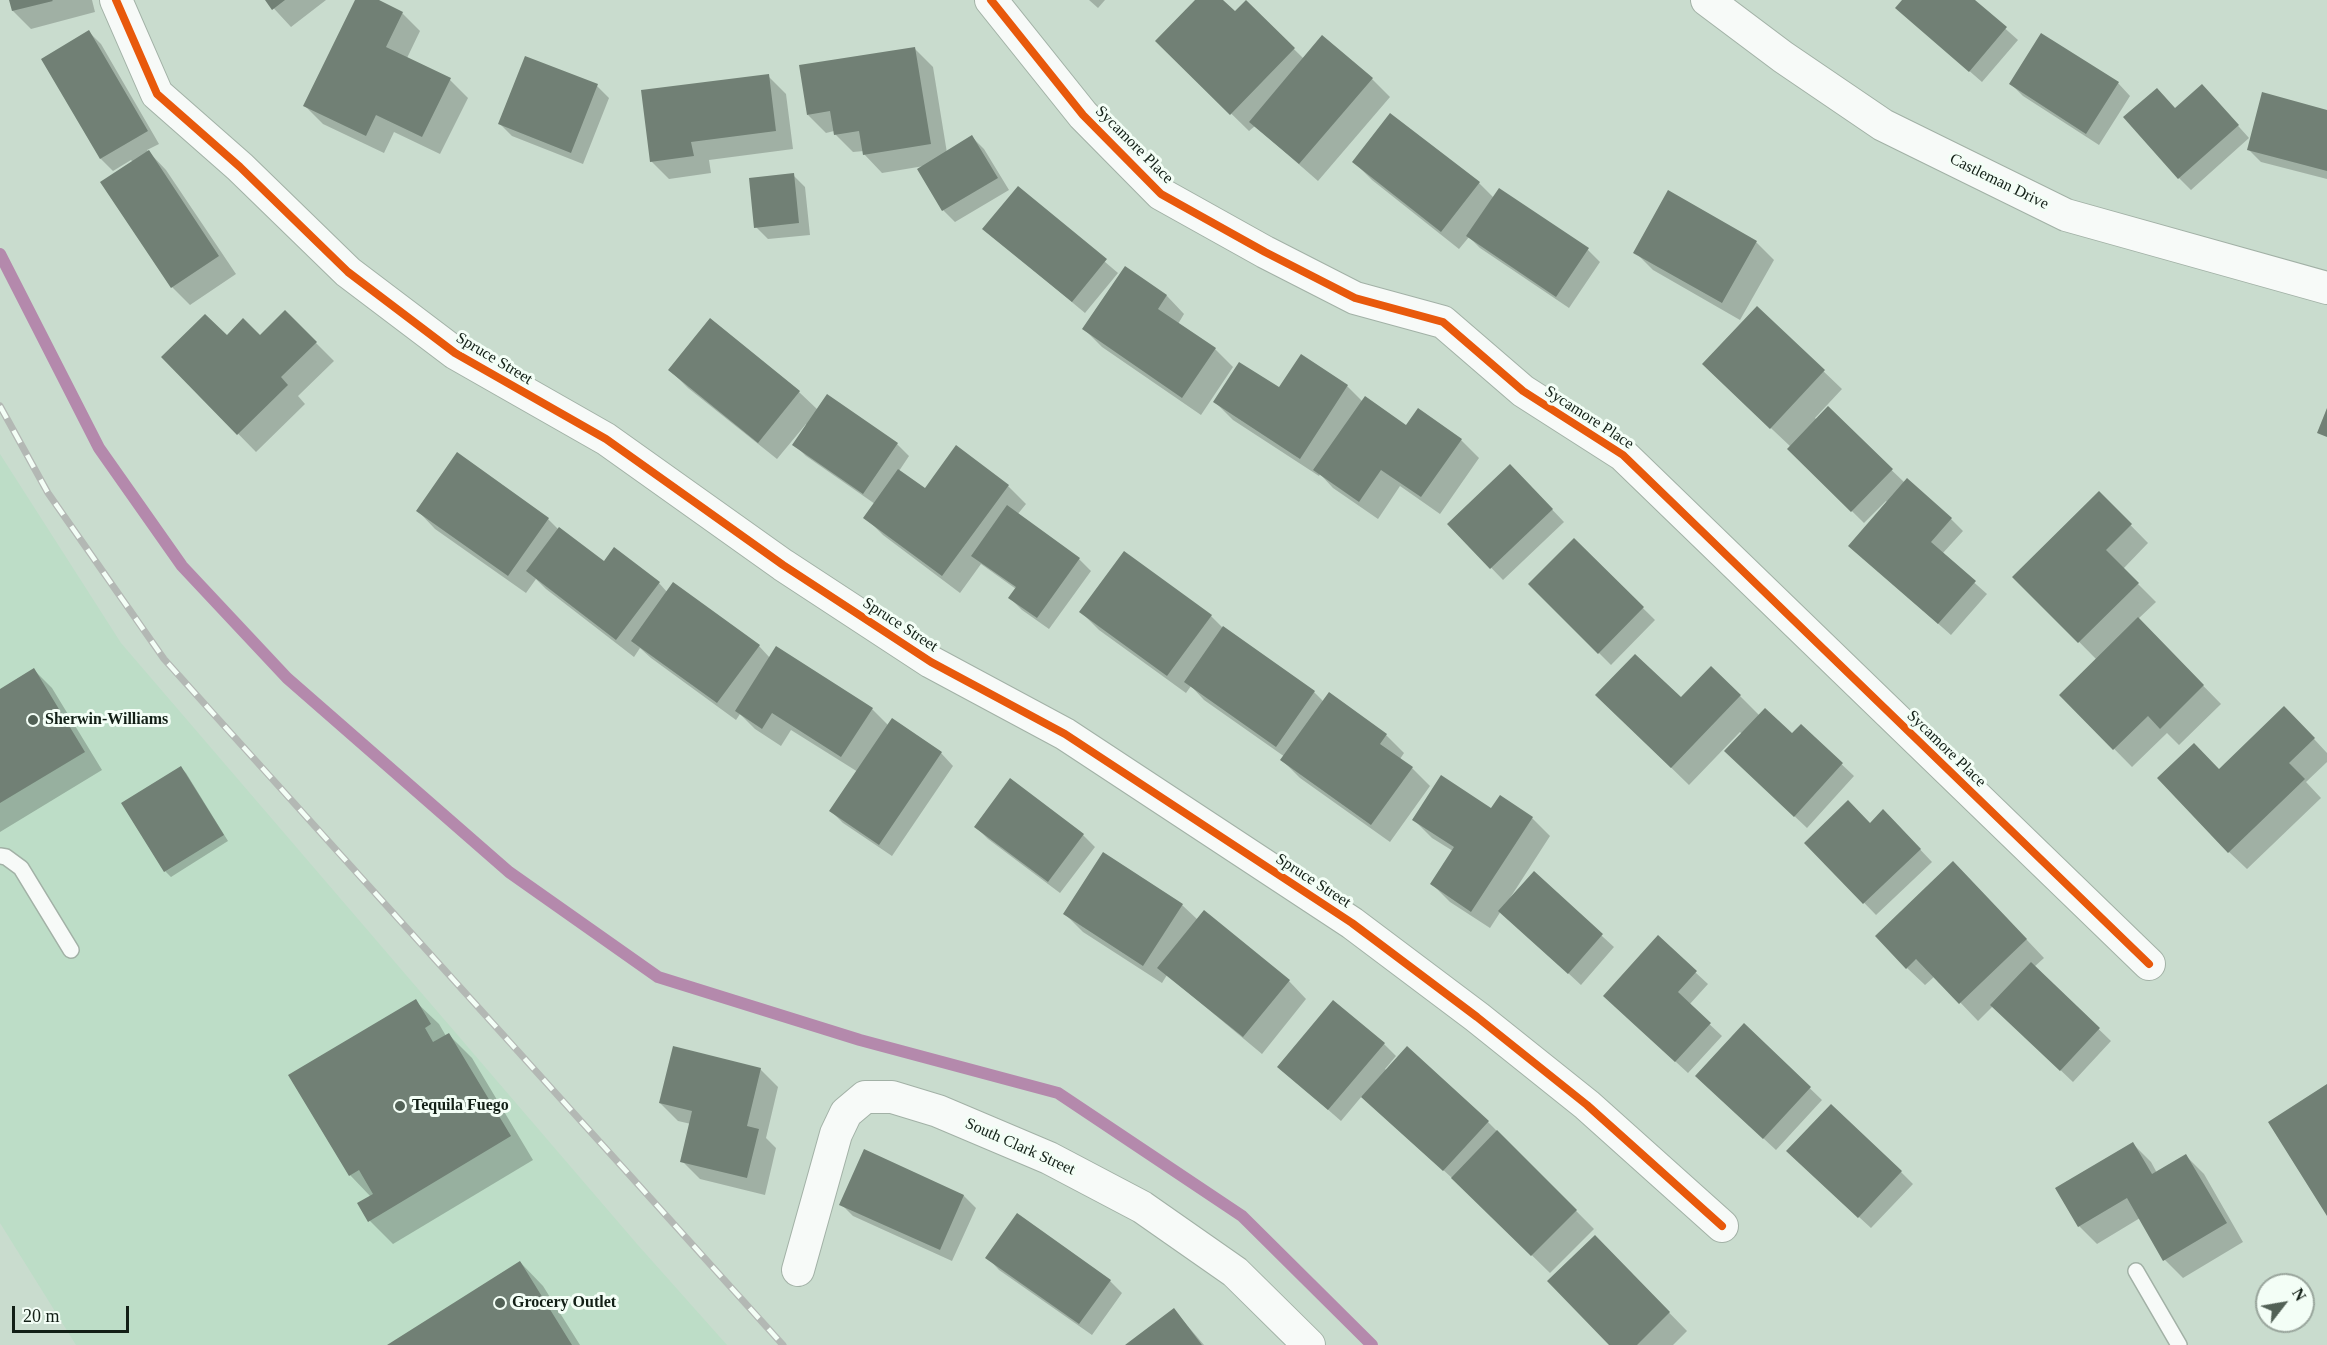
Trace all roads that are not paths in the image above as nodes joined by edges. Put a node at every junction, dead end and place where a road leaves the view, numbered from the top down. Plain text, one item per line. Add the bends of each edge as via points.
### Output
1 (116, 0) edge
2 (991, 0) edge
3 (1707, 0) edge
4 (2327, 288) edge
5 (0, 856) edge
6 (71, 950) dead end
7 (2149, 964) dead end
8 (1722, 1226) dead end
9 (798, 1270) dead end
10 (2136, 1271) dead end
11 (1310, 1345) edge
12 (2179, 1345) edge

1 - 8 street, Spruce Street via 157,94 240,167 348,273 455,353 606,439 783,565 931,662 1065,734 1352,922 1587,1105
2 - 7 street, Sycamore Place via 1083,115 1161,194 1355,298 1443,322 1523,391 1623,455
3 - 4 street, Castleman Drive via 1883,125 2066,215
5 - 6 lane via 21,868
9 - 11 street, South Clark Street via 836,1134 846,1113 865,1097 892,1097 938,1111 1049,1158 1142,1207 1235,1272
10 - 12 lane

